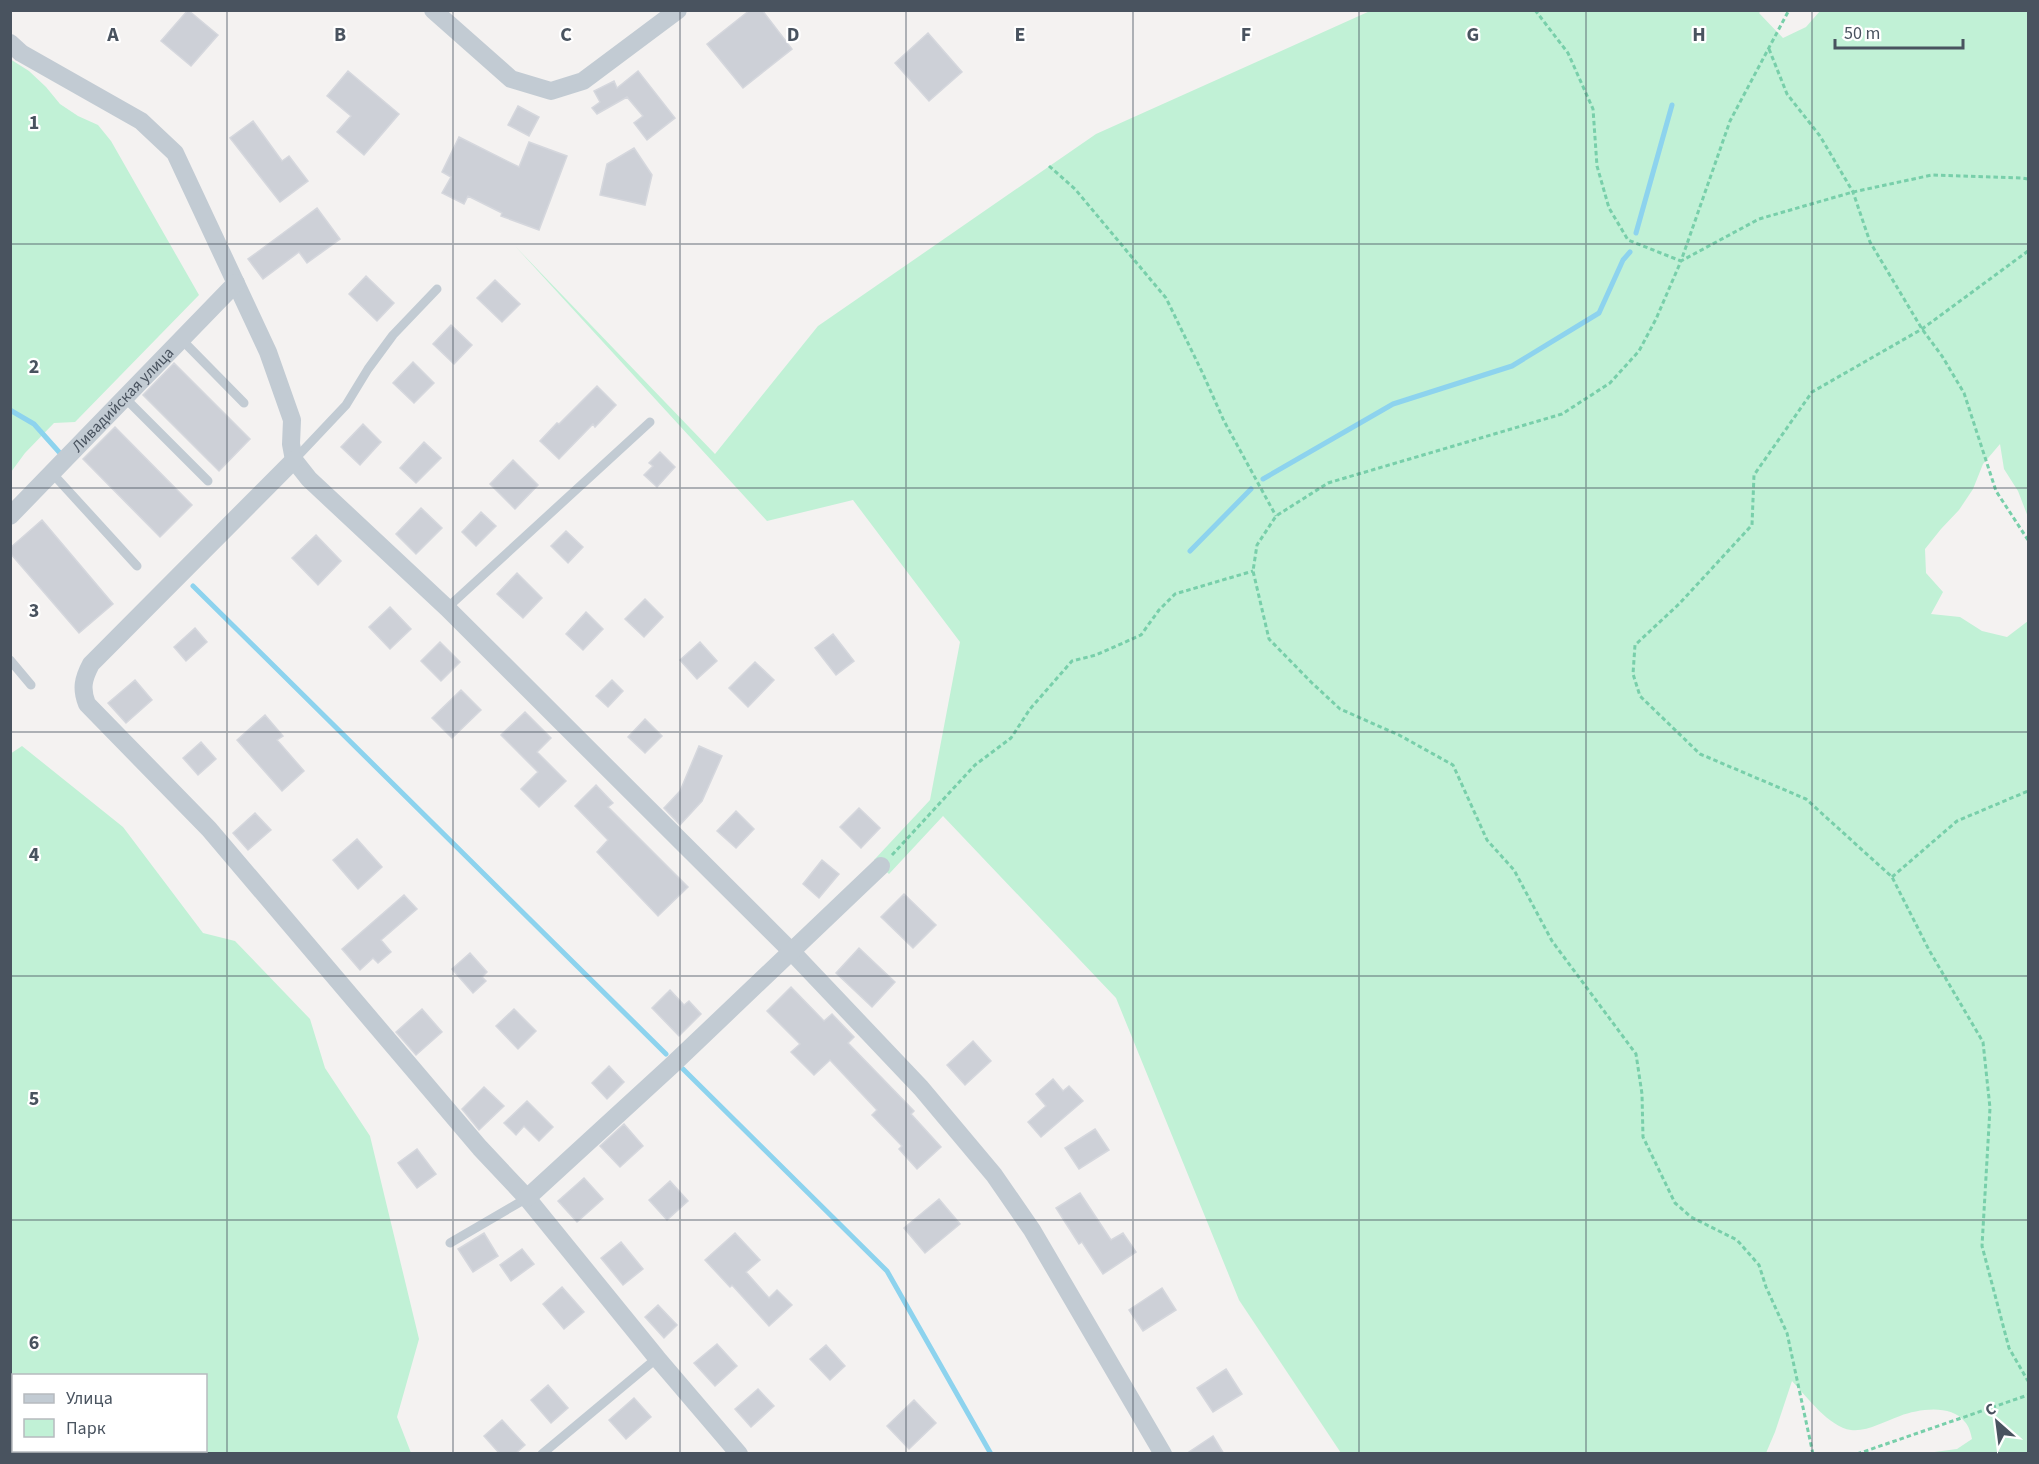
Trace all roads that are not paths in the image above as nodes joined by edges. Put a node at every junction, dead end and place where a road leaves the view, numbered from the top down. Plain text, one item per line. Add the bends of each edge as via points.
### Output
1 (433, 10) edge
2 (678, 10) edge
3 (10, 43) edge
4 (236, 283) junction
5 (437, 290) dead end
6 (182, 340) junction
7 (125, 399) junction
8 (244, 402) dead end
9 (650, 422) dead end
10 (294, 460) junction
11 (52, 473) junction
12 (208, 481) dead end
13 (10, 516) edge
14 (137, 566) dead end
15 (447, 608) junction
16 (10, 660) edge
17 (31, 685) dead end
18 (881, 866) road end
19 (791, 951) junction
20 (526, 1198) junction
21 (450, 1243) dead end
22 (657, 1358) junction
23 (542, 1454) edge
24 (739, 1454) edge
25 (1163, 1454) edge

1 - 2 street via 511,79 552,91 583,81
3 - 4 street via 141,121 175,153
4 - 6 street, Ливадийская улица
4 - 10 street via 268,352 292,420
5 - 10 lane via 393,335 346,405
6 - 7 street, Ливадийская улица
6 - 8 lane
7 - 11 street, Ливадийская улица
7 - 12 lane
9 - 15 lane
10 - 15 street
10 - 20 street via 91,664 84,677 83,692 87,704 208,829
11 - 13 street, Ливадийская улица
11 - 14 lane
15 - 19 street
16 - 17 lane
18 - 19 street
19 - 20 street
19 - 25 street via 921,1088 994,1174 1032,1230
20 - 21 lane
20 - 22 street
22 - 23 lane
22 - 24 street

